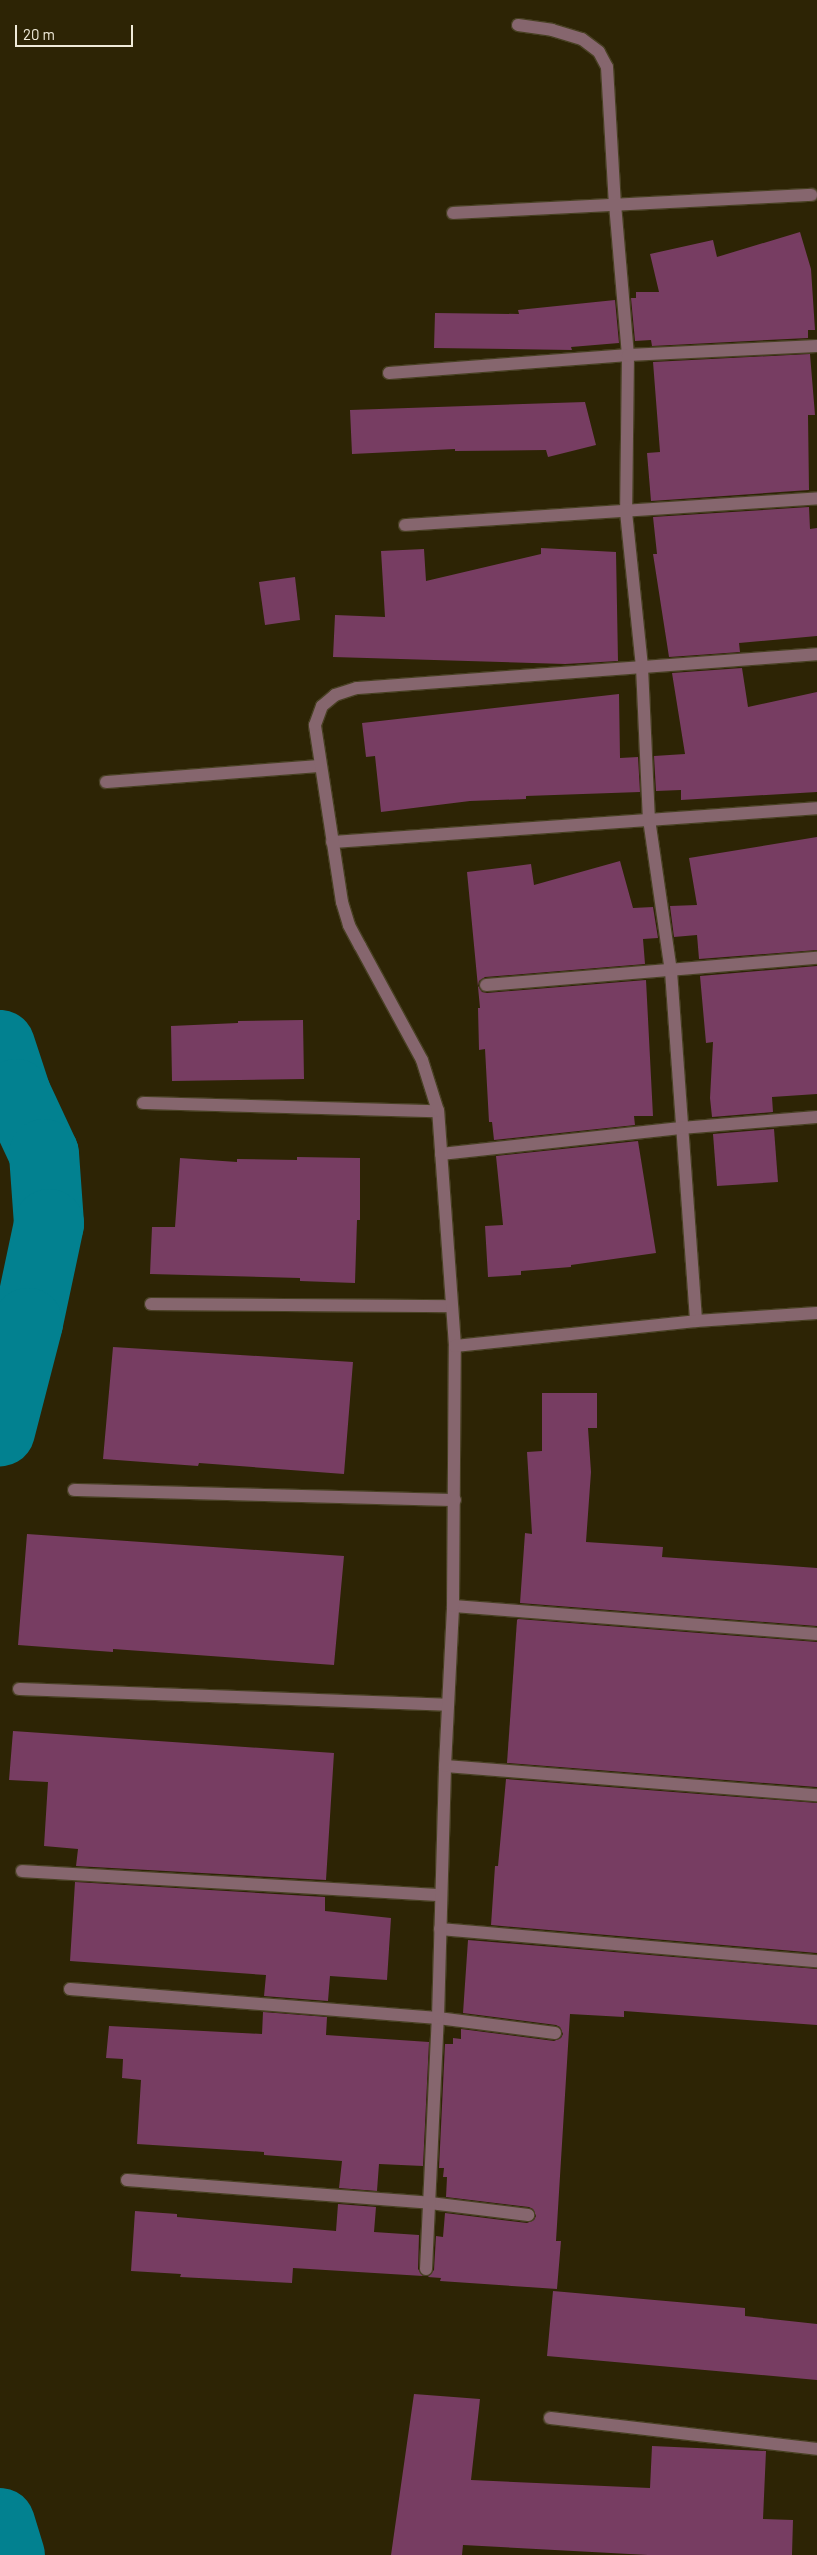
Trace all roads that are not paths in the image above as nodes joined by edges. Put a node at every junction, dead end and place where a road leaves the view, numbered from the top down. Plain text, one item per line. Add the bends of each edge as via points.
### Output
1 (518, 25) dead end
2 (812, 195) dead end
3 (615, 204) junction
4 (453, 214) dead end
5 (817, 346) edge
6 (628, 355) junction
7 (389, 373) dead end
8 (817, 498) edge
9 (626, 512) junction
10 (405, 525) dead end
11 (817, 654) edge
12 (642, 667) junction
13 (319, 766) junction
14 (106, 782) dead end
15 (817, 808) edge
16 (649, 819) junction
17 (332, 842) junction
18 (817, 958) edge
19 (671, 971) junction
20 (486, 985) dead end
21 (142, 1103) dead end
22 (438, 1111) junction
23 (817, 1117) edge
24 (681, 1128) junction
25 (441, 1154) junction
26 (151, 1304) dead end
27 (452, 1306) junction
28 (817, 1313) edge
29 (696, 1321) junction
30 (455, 1346) junction
31 (74, 1490) dead end
32 (455, 1500) junction
33 (453, 1606) junction
34 (817, 1634) edge
35 (19, 1689) dead end
36 (448, 1705) junction
37 (445, 1766) junction
38 (817, 1795) edge
39 (22, 1871) dead end
40 (440, 1895) junction
41 (440, 1929) junction
42 (817, 1961) edge
43 (70, 1989) dead end
44 (438, 2018) junction
45 (555, 2033) dead end
46 (127, 2180) dead end
47 (430, 2203) junction
48 (528, 2215) dead end
49 (426, 2269) dead end
50 (550, 2418) dead end
51 (817, 2449) edge

1 - 3 street via 582,39 599,52 607,67
2 - 3 street
3 - 4 street
3 - 6 street
5 - 6 street
6 - 7 street
6 - 9 street
8 - 9 street
9 - 10 street
9 - 12 street
11 - 12 street
12 - 13 street via 357,688 335,695 322,706 315,726
12 - 16 street
13 - 14 street
13 - 17 street
15 - 16 street
16 - 17 street
16 - 19 street
17 - 22 street via 349,925 422,1060
18 - 19 street
19 - 20 street
19 - 24 street
21 - 22 street
22 - 25 street
23 - 24 street
24 - 25 street
24 - 29 street
25 - 27 street
26 - 27 street
27 - 30 street
28 - 29 street
29 - 30 street
30 - 32 street
31 - 32 street
32 - 33 street
33 - 34 street
33 - 36 street
35 - 36 street
36 - 37 street
37 - 38 street
37 - 40 street
39 - 40 street
40 - 41 street
41 - 42 street
41 - 44 street
43 - 44 street
44 - 45 street
44 - 47 street
46 - 47 street
47 - 48 street
47 - 49 street
50 - 51 street

